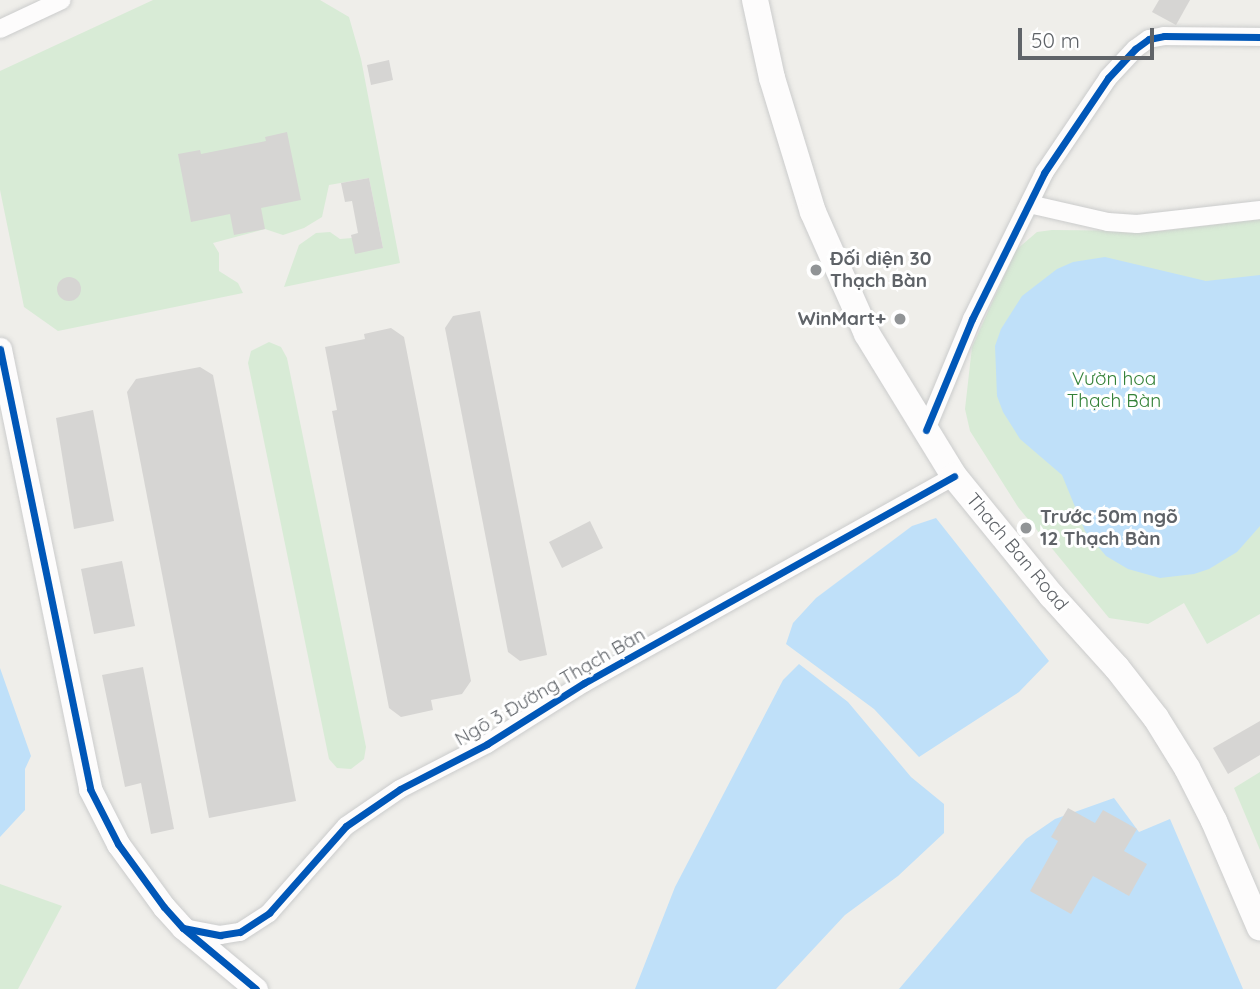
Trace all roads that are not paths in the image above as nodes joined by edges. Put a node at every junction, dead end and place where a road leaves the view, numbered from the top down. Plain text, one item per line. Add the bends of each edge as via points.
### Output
1 (62, 0) edge
2 (755, 0) edge
3 (0, 30) edge
4 (1260, 37) edge
5 (1029, 204) junction
6 (1260, 209) edge
7 (0, 349) edge
8 (926, 430) junction
9 (954, 476) junction
10 (183, 928) junction
11 (1260, 928) edge
12 (256, 989) edge

1 - 3 street
2 - 8 main road, Thach Ban Road via 772,78 813,212 867,334
4 - 5 street via 1164,36 1135,48 1086,107
5 - 6 street via 1137,224
5 - 8 street via 972,318
7 - 10 street via 90,789 118,844
8 - 9 main road, Thach Ban Road
9 - 10 street, Ngõ 3 Đường Thạch Bàn via 394,793 346,826 270,913 240,932 220,935
9 - 11 main road, Thach Ban Road via 1156,718 1214,821
10 - 12 street

